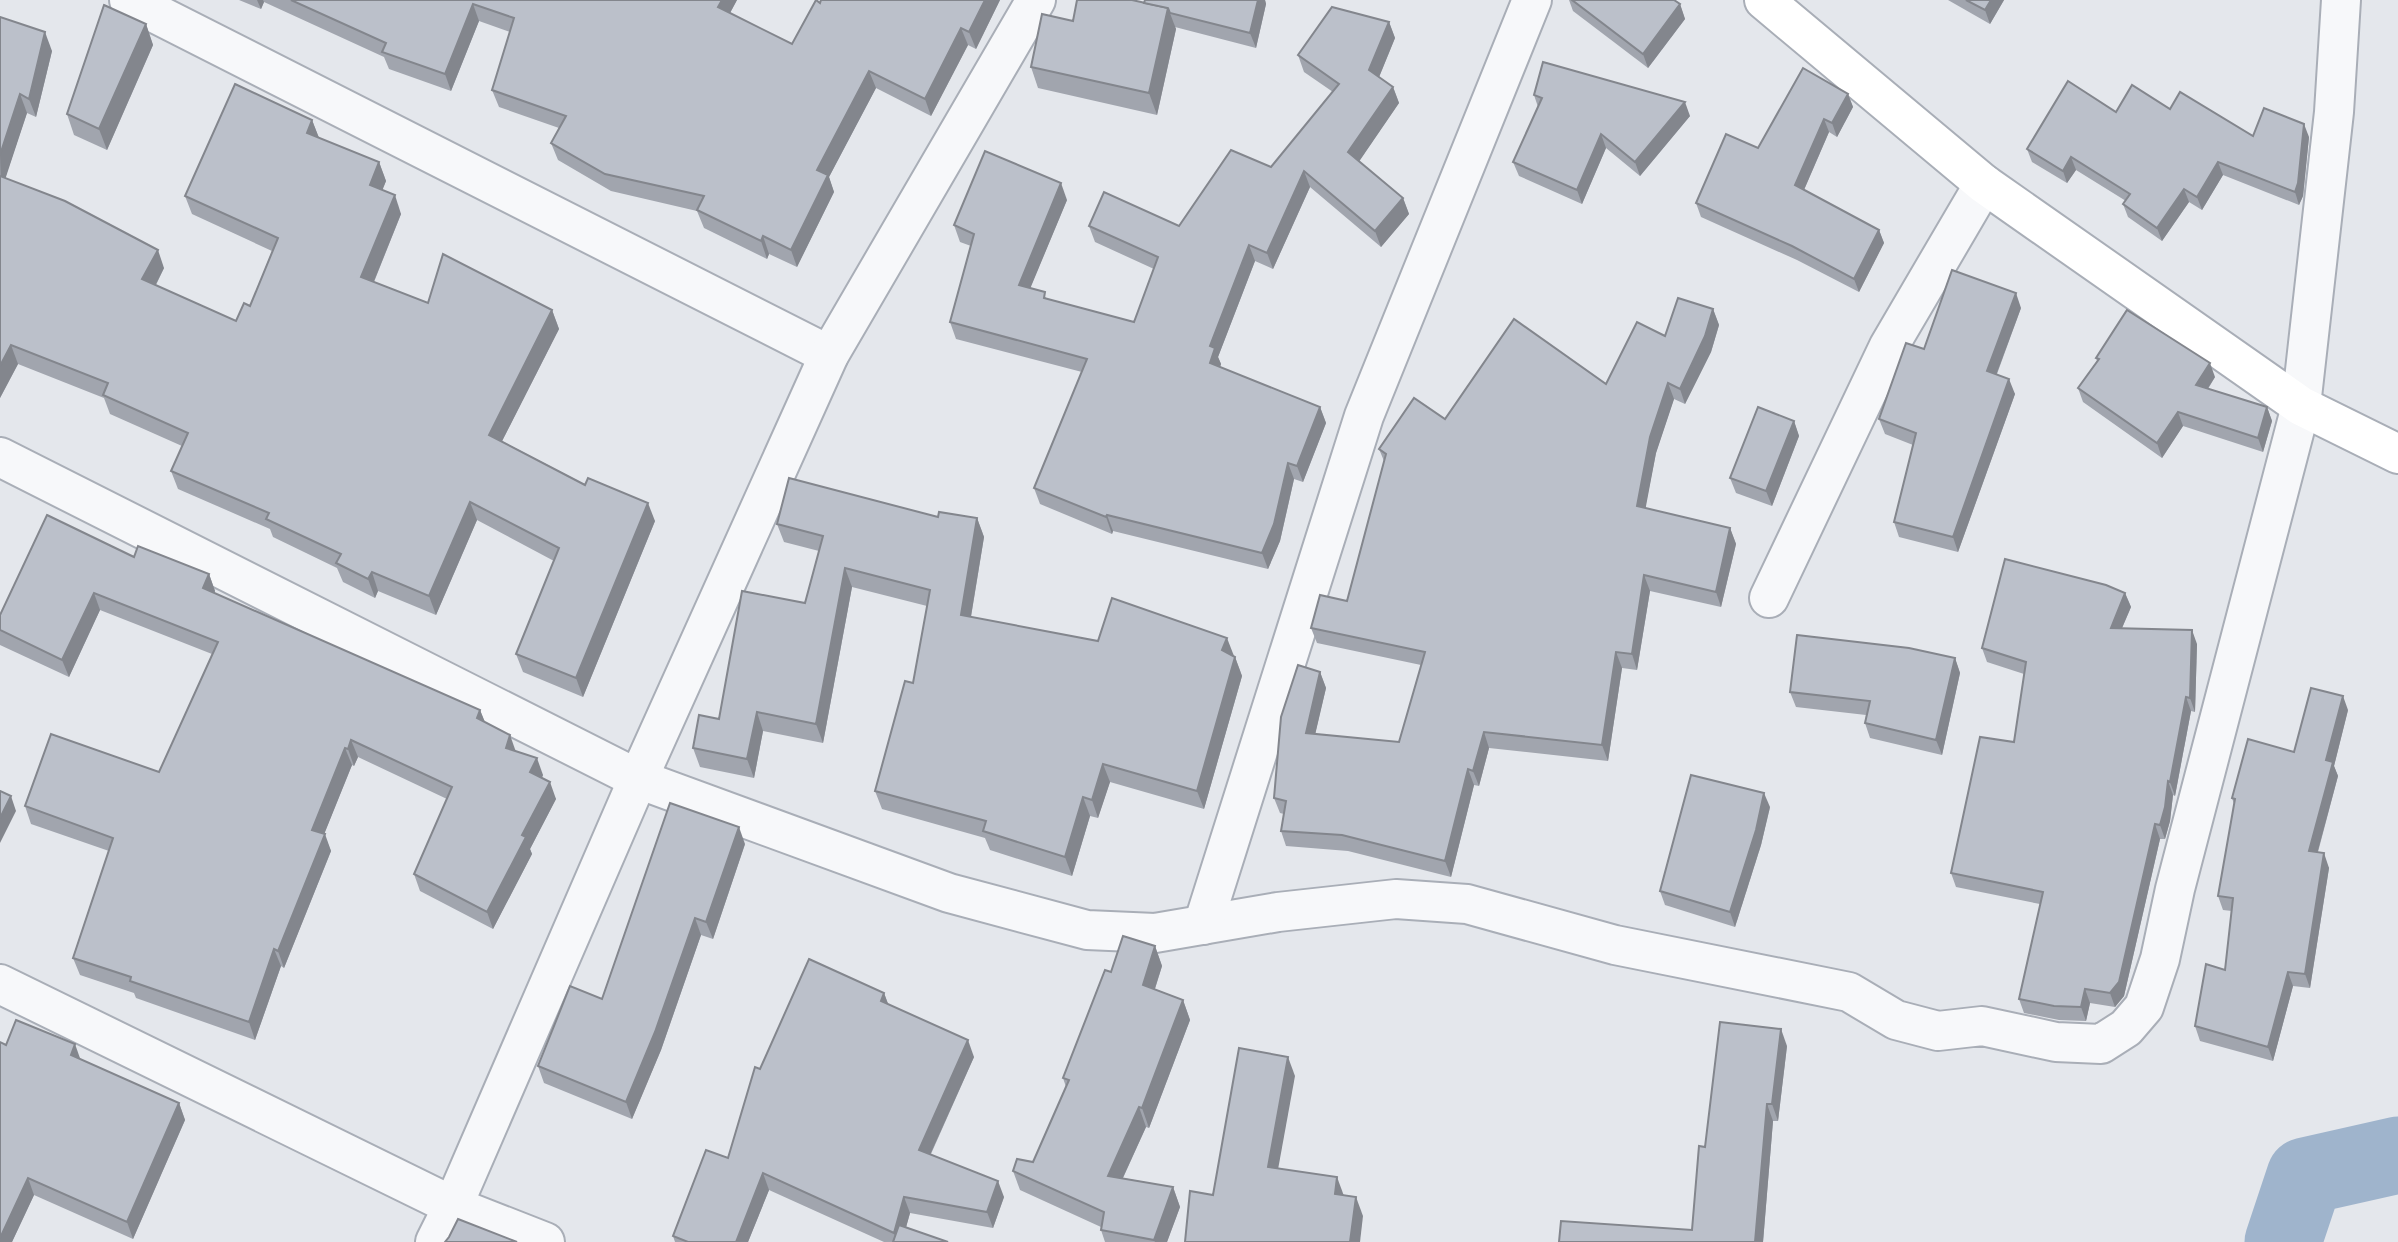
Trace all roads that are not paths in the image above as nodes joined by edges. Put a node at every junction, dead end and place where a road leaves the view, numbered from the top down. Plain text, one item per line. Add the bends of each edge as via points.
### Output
1 (130, 0) edge
2 (1036, 0) edge
3 (1532, 0) edge
4 (1764, 0) edge
5 (2341, 0) edge
6 (1984, 184) junction
7 (829, 355) junction
8 (2301, 406) junction
9 (2398, 454) edge
10 (0, 457) edge
11 (1769, 598) dead end
12 (638, 779) junction
13 (1203, 925) junction
14 (0, 985) edge
15 (453, 1206) junction
16 (435, 1242) edge
17 (545, 1242) edge

1 - 7 street
2 - 7 street
3 - 13 street via 1364,416
4 - 6 street
5 - 8 street via 2334,112
6 - 8 street
6 - 11 street via 1889,346
7 - 12 street
8 - 9 street
8 - 13 street via 2160,959 2144,1007 2126,1028 2101,1044 2056,1042 1982,1026 1938,1031 1896,1020 1849,992 1615,945 1467,904 1395,900
10 - 12 street
12 - 13 street via 949,893 1087,930 1155,933
12 - 15 street
14 - 15 street
15 - 16 street
15 - 17 street

